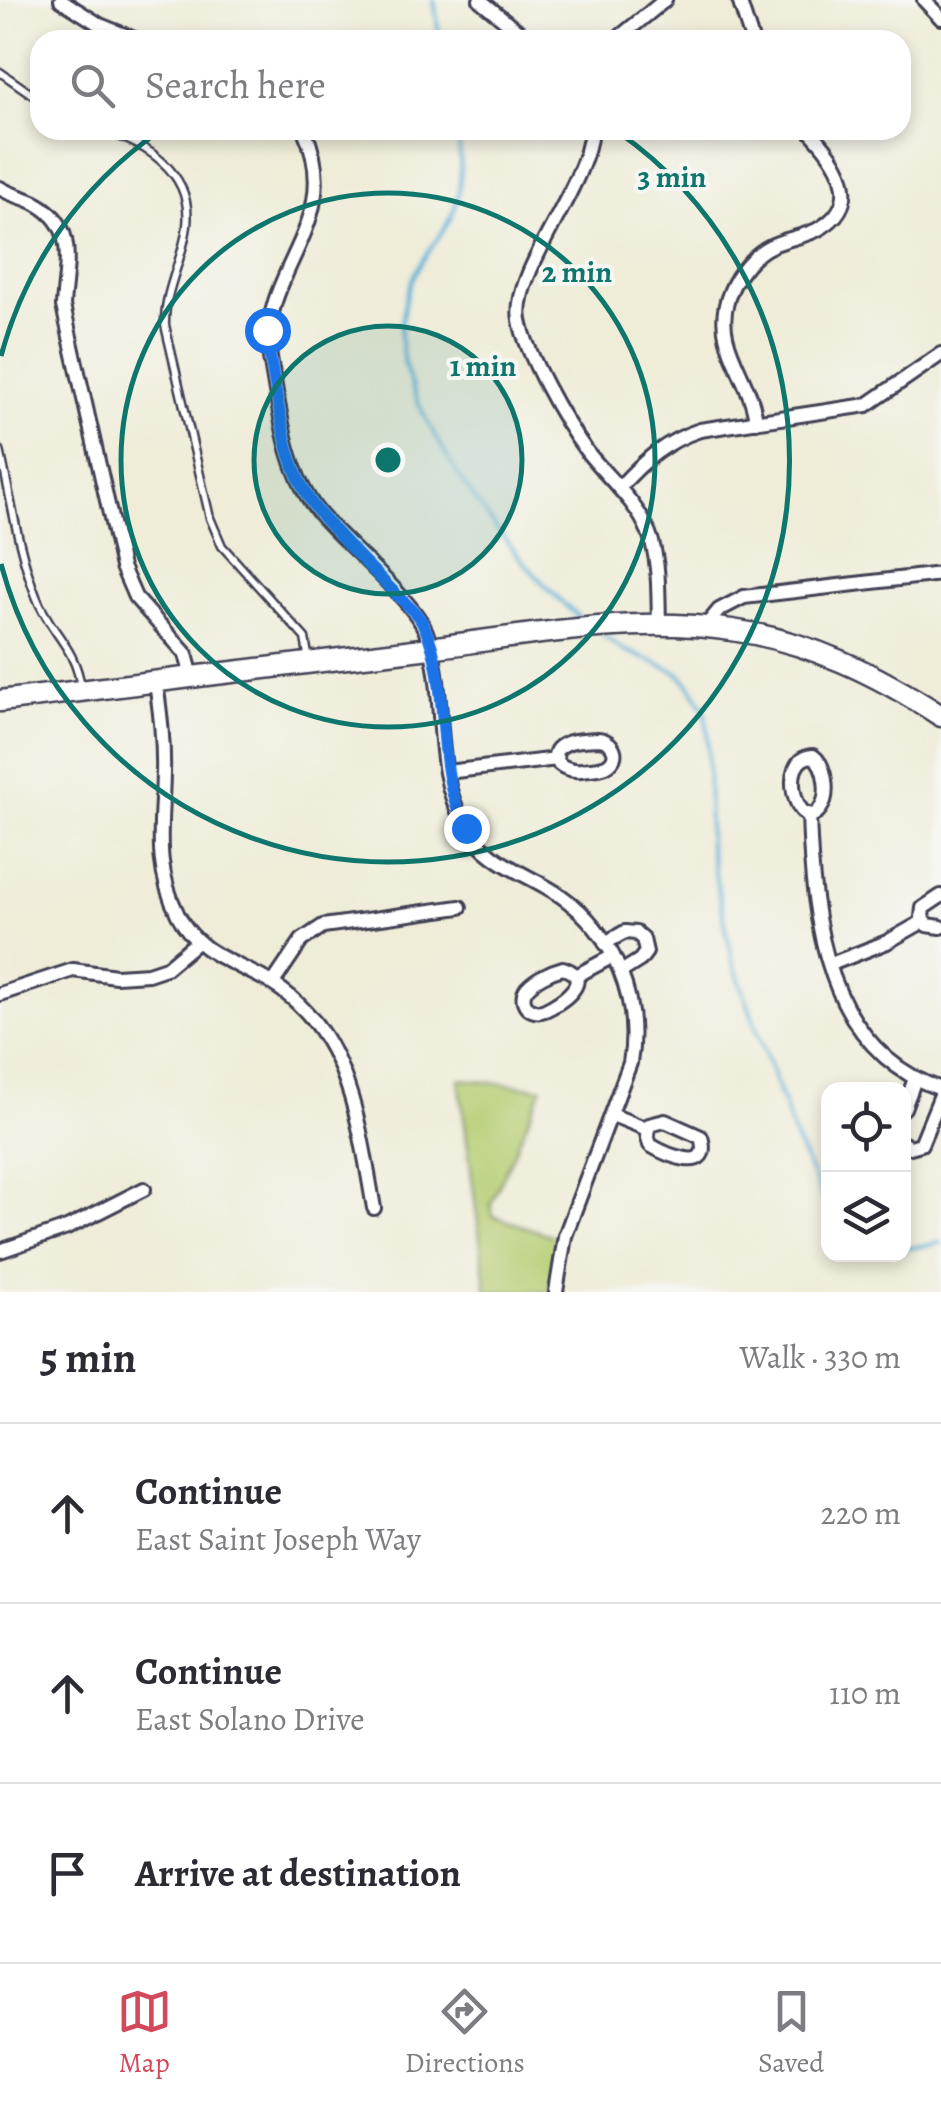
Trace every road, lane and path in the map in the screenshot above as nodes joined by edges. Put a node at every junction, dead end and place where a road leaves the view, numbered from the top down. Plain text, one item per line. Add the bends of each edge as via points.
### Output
1 (61, 0) edge
2 (480, 0) edge
3 (665, 0) edge
4 (739, 0) edge
5 (924, 0) edge
6 (941, 18) edge
7 (112, 30) edge
8 (517, 30) edge
9 (628, 30) edge
10 (749, 30) edge
11 (0, 72) edge
12 (30, 93) edge
13 (134, 140) edge
14 (307, 140) edge
15 (588, 140) edge
16 (819, 140) edge
17 (0, 188) edge
18 (941, 354) edge
19 (756, 422) junction
20 (0, 450) edge
21 (618, 488) junction
22 (941, 574) edge
23 (658, 624) junction
24 (706, 627) junction
25 (431, 648) junction
26 (309, 662) junction
27 (192, 677) junction
28 (156, 682) junction
29 (81, 691) junction
30 (0, 701) edge
31 (941, 716) edge
32 (557, 759) dead end
33 (447, 772) junction
34 (809, 814) dead end
35 (941, 896) edge
36 (460, 907) dead end
37 (924, 921) junction
38 (941, 927) edge
39 (196, 942) junction
40 (605, 943) junction
41 (613, 956) junction
42 (831, 964) junction
43 (621, 972) junction
44 (576, 976) dead end
45 (272, 983) junction
46 (0, 994) edge
47 (915, 1079) junction
48 (911, 1090) edge
49 (941, 1092) edge
50 (612, 1115) junction
51 (648, 1129) dead end
52 (911, 1147) edge
53 (144, 1189) dead end
54 (374, 1208) dead end
55 (0, 1251) edge
56 (556, 1292) edge

1 - 7 street
2 - 8 street
3 - 9 street
4 - 10 street
5 - 6 street
11 - 12 lane
13 - 26 lane via 162,158 181,190 187,224 165,325 210,518 228,554 304,638
14 - 25 street via 314,168 311,217 275,294 267,330 290,452 317,511 420,619
15 - 21 street via 525,284 520,320 566,421
16 - 19 street via 840,167 839,207 820,228 754,256 726,301 726,341 750,390
17 - 27 street via 40,205 66,235 63,306 122,567 135,598 186,654
18 - 19 street via 867,405
19 - 21 street via 677,438
20 - 29 lane via 36,596 75,659
21 - 23 street via 654,549
22 - 24 street via 744,597 719,610
23 - 24 main road
23 - 25 main road
24 - 31 main road via 838,659
25 - 26 main road
25 - 33 street
26 - 27 main road
27 - 28 main road
28 - 29 main road
28 - 39 street via 164,774 158,843 166,888
29 - 30 main road
32 - 33 street
33 - 40 street via 455,807 482,846 498,863 561,896
34 - 42 street via 813,898
35 - 37 street via 923,908
36 - 45 street via 323,926 302,940
37 - 38 street
37 - 42 street
39 - 45 street
39 - 46 street via 148,974 72,970
40 - 41 street
40 - 43 street via 625,932 643,939 646,952
41 - 43 street
41 - 44 street
42 - 47 street via 868,1044
43 - 50 street via 633,1044
45 - 54 street via 322,1029 335,1051
47 - 48 street
47 - 49 street
49 - 52 street via 921,1144
50 - 51 street
50 - 56 street via 565,1236
53 - 55 street

